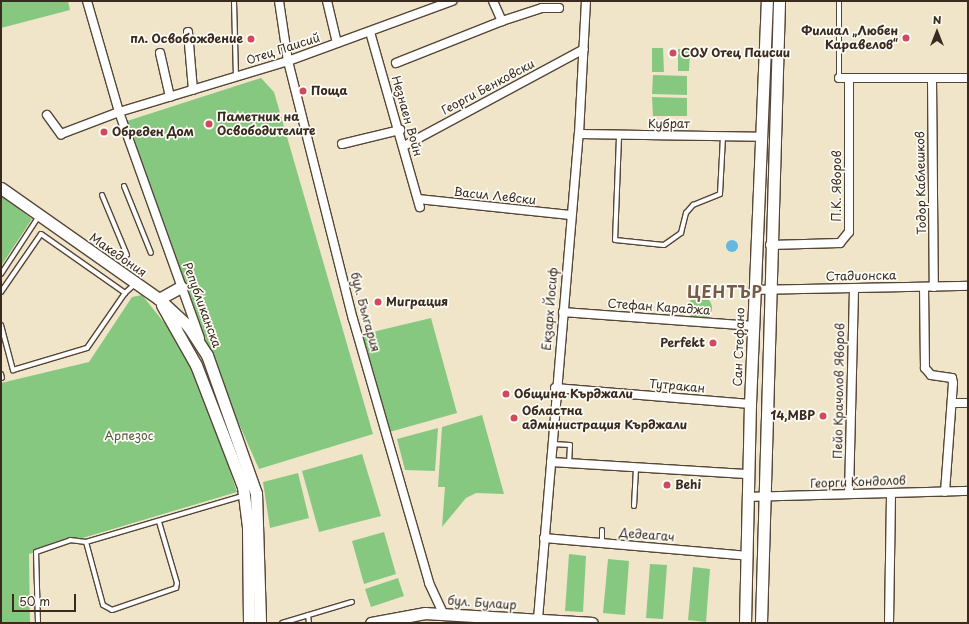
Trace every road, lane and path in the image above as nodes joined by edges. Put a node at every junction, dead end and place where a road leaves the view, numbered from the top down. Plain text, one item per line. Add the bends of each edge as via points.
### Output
1 (87, 1) edge
2 (234, 1) edge
3 (279, 1) edge
4 (327, 1) edge
5 (452, 1) edge
6 (493, 1) edge
7 (586, 1) edge
8 (767, 1) edge
9 (779, 1) edge
10 (839, 1) edge
11 (559, 8) dead end
12 (502, 21) junction
13 (188, 32) dead end
14 (370, 32) junction
15 (338, 43) junction
16 (584, 49) junction
17 (160, 53) dead end
18 (288, 61) junction
19 (396, 63) dead end
20 (236, 77) junction
21 (763, 78) junction
22 (776, 78) junction
23 (839, 78) joint
24 (849, 78) junction
25 (932, 78) junction
26 (968, 78) edge
27 (194, 90) junction
28 (170, 97) junction
29 (118, 112) junction
30 (47, 115) dead end
31 (400, 130) junction
32 (579, 134) junction
33 (723, 136) junction
34 (619, 137) junction
35 (760, 137) junction
36 (342, 144) dead end
37 (404, 146) junction
38 (124, 186) dead end
39 (1, 188) edge
40 (102, 195) dead end
41 (419, 203) joint
42 (40, 215) junction
43 (570, 215) junction
44 (770, 245) junction
45 (151, 253) dead end
46 (127, 255) dead end
47 (1, 274) edge
48 (135, 283) junction
49 (968, 286) edge
50 (181, 287) junction
51 (924, 287) junction
52 (934, 287) junction
53 (854, 288) junction
54 (754, 290) junction
55 (769, 290) junction
56 (1, 292) edge
57 (125, 293) junction
58 (159, 299) junction
59 (563, 312) junction
60 (1, 325) edge
61 (753, 326) junction
62 (207, 356) junction
63 (555, 388) junction
64 (954, 403) junction
65 (968, 403) edge
66 (750, 404) junction
67 (552, 444) junction
68 (551, 462) junction
69 (569, 463) junction
70 (636, 467) junction
71 (750, 474) junction
72 (968, 491) edge
73 (945, 492) junction
74 (256, 493) junction
75 (891, 493) junction
76 (849, 494) junction
77 (244, 495) junction
78 (749, 497) junction
79 (764, 497) junction
80 (634, 506) dead end
81 (159, 522) junction
82 (602, 530) dead end
83 (544, 538) junction
84 (86, 542) junction
85 (602, 543) junction
86 (748, 556) junction
87 (352, 602) dead end
88 (308, 615) junction
89 (446, 618) edge
90 (517, 618) junction
91 (538, 620) junction
92 (38, 623) edge
93 (249, 623) edge
94 (260, 623) edge
95 (282, 623) edge
96 (309, 623) edge
97 (371, 623) edge
98 (506, 623) edge
99 (592, 623) edge
100 (745, 623) edge
101 (761, 623) edge
102 (889, 623) edge

1 - 29 street, Републиканска
2 - 20 lane
3 - 18 street, бул. България
4 - 15 street
5 - 14 street, Отец Паисий
6 - 12 street
7 - 16 street, Екзарх Йосиф
8 - 21 main road, Сан Стефано
9 - 22 main road
10 - 23 lane
11 - 12 street via 542,8
12 - 19 street
13 - 27 street
14 - 15 street, Отец Паисий
14 - 31 street, Незнаен Войн
15 - 18 street, Отец Паисий
16 - 32 street, Екзарх Йосиф
16 - 37 street, Георги Бенковски
17 - 28 street
18 - 20 street, Отец Паисий
18 - 89 street, бул. България via 353,319 429,583
20 - 27 street, Отец Паисий
21 - 22 main road
21 - 35 main road, Сан Стефано
22 - 44 main road
23 - 24 street
24 - 25 street
24 - 44 street, П.К. Яворов via 849,232 840,243
25 - 26 street
25 - 52 street, Тодор Каблешков
27 - 28 street, Отец Паисий
28 - 29 street, Отец Паисий
29 - 30 street, Отец Паисий via 61,134
29 - 50 street, Републиканска
31 - 36 street
31 - 37 street, Незнаен Войн
32 - 34 street, Кубрат
32 - 43 street, Екзарх Йосиф
33 - 34 street, Кубрат
33 - 34 lane via 720,194 693,205 686,213 681,233 664,245 615,240
33 - 35 street, Кубрат
35 - 54 main road, Сан Стефано
37 - 41 street, Незнаен Войн
38 - 45 lane
39 - 42 main road, Македония
40 - 46 lane
41 - 43 street, Васил Левски
42 - 47 lane
42 - 48 main road, Македония
43 - 59 street, Екзарх Йосиф
44 - 55 main road
48 - 57 lane
48 - 58 main road, Македония
49 - 52 street, Стадионска
50 - 58 main road
50 - 62 street, Републиканска
51 - 52 street, Стадионска
51 - 53 street, Стадионска
51 - 64 street via 925,368 931,375 952,378
53 - 55 street, Стадионска
53 - 76 street, Пейо Крачолов Яворов
54 - 55 street, Стадионска
54 - 61 main road, Сан Стефано
55 - 79 main road
56 - 57 lane via 41,234
57 - 60 lane via 87,348 12,370
58 - 62 main road, Македония via 188,326
58 - 77 main road via 196,365
59 - 61 street, Стефан Караджа
59 - 63 street, Екзарх Йосиф
61 - 66 main road, Сан Стефано
62 - 74 main road, Републиканска
63 - 66 street, Тутракан
63 - 67 street, Екзарх Йосиф
64 - 65 street
64 - 73 street
66 - 71 main road, Сан Стефано
67 - 68 street, Екзарх Йосиф
67 - 69 lane via 570,445
68 - 69 street
68 - 83 street, Екзарх Йосиф
69 - 70 street
70 - 71 street
70 - 80 lane
71 - 78 main road, Сан Стефано
72 - 73 street, Георги Кондолов
73 - 75 street, Георги Кондолов
74 - 77 main road
74 - 94 main road, Републиканска
75 - 76 street, Георги Кондолов
75 - 102 street
76 - 79 street, Георги Кондолов
77 - 81 lane
77 - 93 main road
78 - 79 street, Георги Кондолов
78 - 86 main road, Сан Стефано
79 - 101 main road
81 - 84 lane
81 - 84 lane via 178,583 176,588 112,610 103,605
82 - 85 lane
83 - 85 street, Дедеагач
83 - 91 street, Екзарх Йосиф
84 - 92 lane via 70,540 36,552
85 - 86 street, Дедеагач
86 - 100 main road, Сан Стефано
87 - 88 lane
88 - 95 lane
88 - 96 lane
89 - 90 main road, бул. Булаир
89 - 97 main road, бул. Булаир via 410,614
90 - 91 main road, бул. Булаир
90 - 98 main road
91 - 99 main road, бул. Булаир

